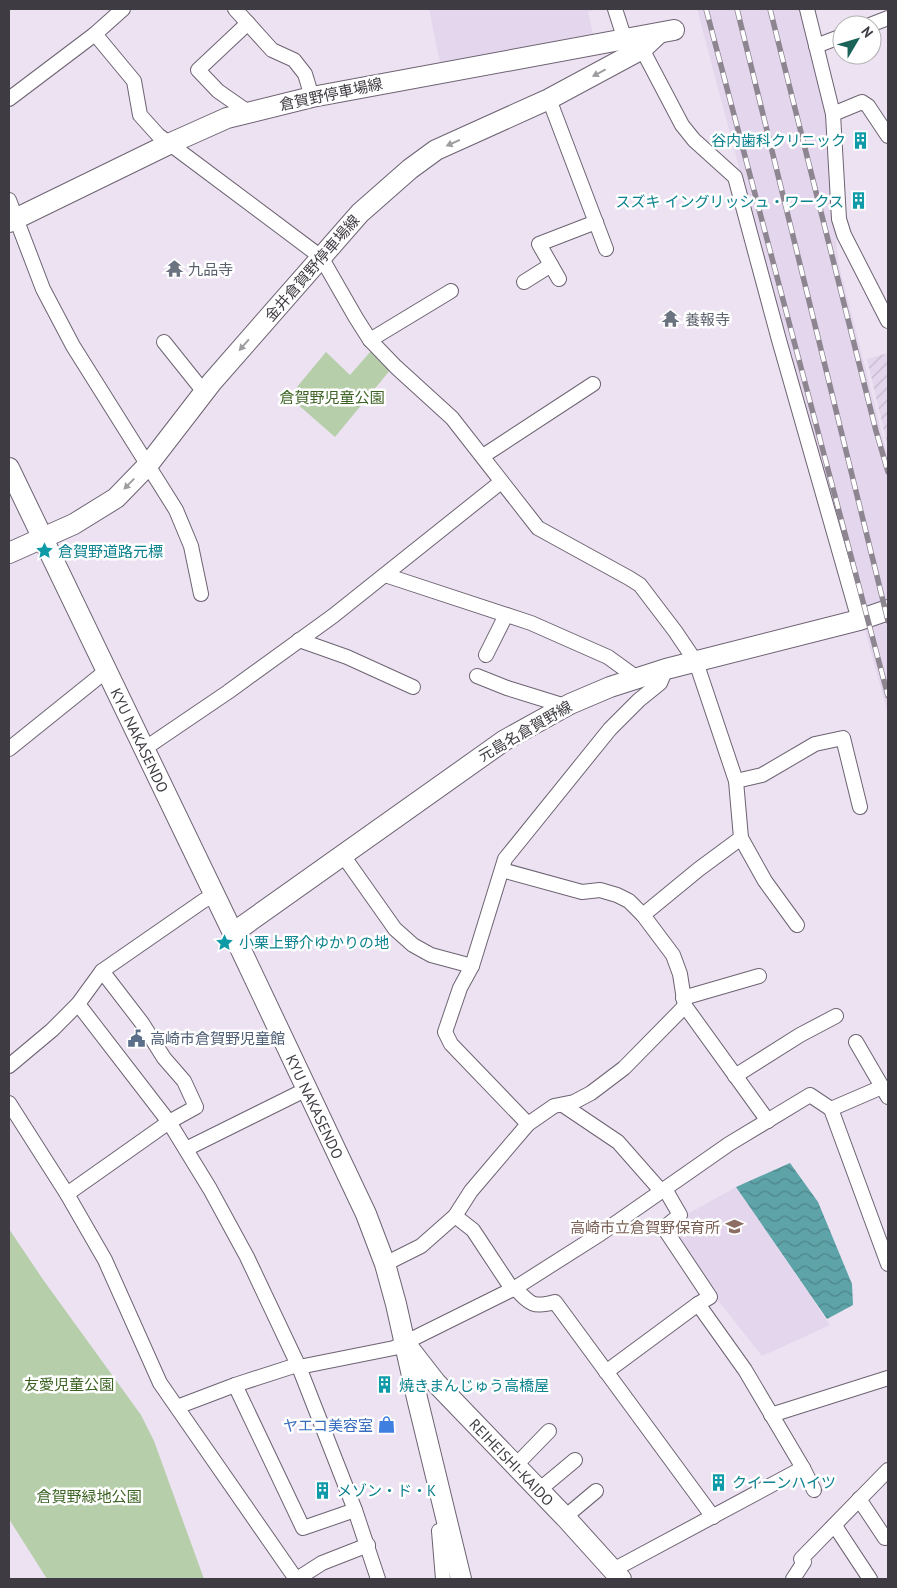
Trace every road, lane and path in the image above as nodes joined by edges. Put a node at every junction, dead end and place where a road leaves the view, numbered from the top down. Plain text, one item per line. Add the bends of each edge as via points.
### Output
1 (123, 9) edge
2 (235, 9) edge
3 (614, 9) edge
4 (807, 9) edge
5 (248, 23) junction
6 (665, 33) dead end
7 (95, 34) junction
8 (832, 40) edge
9 (634, 45) junction
10 (816, 46) junction
11 (312, 97) junction
12 (9, 99) edge
13 (549, 99) junction
14 (248, 112) junction
15 (833, 114) junction
16 (888, 136) edge
17 (171, 143) junction
18 (11, 213) edge
19 (596, 222) junction
20 (606, 249) dead end
21 (321, 257) junction
22 (551, 265) junction
23 (559, 280) dead end
24 (524, 282) dead end
25 (451, 291) dead end
26 (888, 321) edge
27 (370, 340) junction
28 (164, 342) dead end
29 (593, 384) dead end
30 (204, 392) junction
31 (483, 456) junction
32 (148, 465) junction
33 (9, 468) edge
34 (501, 482) junction
35 (15, 498) edge
36 (42, 537) junction
37 (9, 553) edge
38 (385, 575) junction
39 (201, 594) dead end
40 (888, 610) edge
41 (506, 615) junction
42 (859, 620) junction
43 (299, 640) junction
44 (486, 655) dead end
45 (696, 662) junction
46 (666, 669) junction
47 (106, 671) junction
48 (477, 676) dead end
49 (637, 678) junction
50 (413, 687) dead end
51 (565, 706) junction
52 (9, 749) edge
53 (144, 749) junction
54 (736, 781) junction
55 (860, 807) dead end
56 (741, 838) junction
57 (342, 854) junction
58 (502, 870) junction
59 (214, 895) junction
60 (644, 915) junction
61 (797, 925) dead end
62 (233, 933) junction
63 (472, 966) junction
64 (102, 971) junction
65 (758, 976) dead end
66 (684, 1002) junction
67 (78, 1004) junction
68 (836, 1016) dead end
69 (856, 1042) dead end
70 (9, 1066) edge
71 (735, 1076) junction
72 (307, 1089) junction
73 (885, 1092) edge
74 (9, 1103) edge
75 (563, 1106) junction
76 (831, 1109) junction
77 (768, 1121) junction
78 (169, 1122) junction
79 (528, 1124) junction
80 (186, 1148) junction
81 (664, 1190) junction
82 (67, 1194) junction
83 (455, 1216) junction
84 (885, 1245) edge
85 (385, 1264) junction
86 (888, 1264) edge
87 (514, 1288) junction
88 (698, 1304) junction
89 (404, 1342) junction
90 (298, 1366) junction
91 (606, 1372) junction
92 (888, 1378) edge
93 (436, 1383) junction
94 (235, 1384) junction
95 (417, 1398) junction
96 (177, 1407) junction
97 (771, 1415) junction
98 (549, 1431) dead end
99 (574, 1460) dead end
100 (515, 1466) junction
101 (803, 1468) junction
102 (887, 1474) edge
103 (539, 1490) junction
104 (814, 1490) dead end
105 (596, 1491) dead end
106 (859, 1499) junction
107 (356, 1510) junction
108 (565, 1517) junction
109 (713, 1517) junction
110 (834, 1526) junction
111 (449, 1528) junction
112 (885, 1538) dead end
113 (368, 1545) junction
114 (617, 1575) edge
115 (297, 1579) edge
116 (378, 1579) edge
117 (443, 1579) edge
118 (461, 1579) edge
119 (793, 1579) edge
120 (870, 1579) edge

1 - 7 street
2 - 5 street
3 - 9 street
4 - 10 street
5 - 11 street via 272,50 294,60 305,74
5 - 14 street via 198,70 218,91
6 - 9 main road, 倉賀野停車場線
7 - 12 street
7 - 17 street via 134,82 140,115 158,135
8 - 10 street
9 - 11 main road, 倉賀野停車場線
9 -> 13 main road, 金井倉賀野停車場線
9 - 42 street via 682,125 735,177
10 - 15 street
11 - 14 main road, 倉賀野停車場線
13 - 19 street
13 -> 21 main road, 金井倉賀野停車場線 via 436,150 360,213
14 - 17 main road, 倉賀野停車場線
15 - 16 street via 862,102
15 - 26 street via 839,219
17 - 18 main road, 倉賀野停車場線
17 - 21 street
18 - 32 street via 43,289 73,346
19 - 20 street
19 - 22 street via 539,244
21 - 27 street
21 -> 30 main road, 金井倉賀野停車場線
22 - 23 street
22 - 24 street
25 - 27 street
27 - 31 street via 452,418
28 - 30 street
29 - 31 street
30 - 32 main road, 金井倉賀野停車場線
31 - 34 street
32 -> 36 main road, 金井倉賀野停車場線 via 105,506
32 - 39 street via 176,510 191,546
33 - 35 main road, KYU NAKASENDO
34 - 38 street
34 - 45 street via 538,528 640,585
35 - 36 main road, KYU NAKASENDO
36 - 37 main road, 金井倉賀野停車場線
36 - 47 main road, KYU NAKASENDO
38 - 41 street
38 - 43 street
40 - 42 main road, 元島名倉賀野線
41 - 44 street
41 - 49 street via 608,657
42 - 45 main road, 元島名倉賀野線
43 - 50 street via 347,657
43 - 53 street
45 - 46 main road, 元島名倉賀野線
45 - 54 street
46 - 49 main road, 元島名倉賀野線
46 - 58 street via 660,683 610,729 505,859
47 - 52 street
47 - 53 main road, KYU NAKASENDO
48 - 51 street
49 - 51 main road, 元島名倉賀野線
51 - 57 main road, 元島名倉賀野線 via 504,740
53 - 59 main road, KYU NAKASENDO
54 - 55 street via 762,774 815,744 843,738
54 - 56 street
56 - 60 street via 699,868
56 - 61 street via 765,881
57 - 62 main road, 元島名倉賀野線
57 - 63 street via 395,929 413,945 431,955
58 - 60 street via 582,892 600,890 617,895
58 - 63 street
59 - 62 main road, KYU NAKASENDO
59 - 64 street via 202,900
60 - 66 street via 673,955
62 - 72 main road, KYU NAKASENDO
63 - 79 street via 460,988 446,1037
64 - 67 street
64 - 78 street via 184,1081 196,1107
65 - 66 street
66 - 71 street
66 - 75 street via 624,1068 582,1099
67 - 70 street
67 - 78 street
68 - 71 street
69 - 73 street
71 - 77 street
72 - 80 street
72 - 85 main road, KYU NAKASENDO via 356,1190
73 - 76 street
74 - 82 street
75 - 79 street via 554,1106
75 - 81 street via 618,1142
76 - 77 street via 810,1095
76 - 84 street
77 - 81 street
78 - 80 street
78 - 82 street
79 - 83 street via 471,1191
80 - 90 street via 247,1257
81 - 87 street
81 - 88 street via 680,1215 664,1228 710,1297
82 - 96 street via 105,1260 160,1383
83 - 85 street via 421,1246
83 - 87 street via 473,1230
84 - 86 street
85 - 89 main road, KYU NAKASENDO
87 - 89 street
87 - 91 street via 528,1303 536,1306 555,1302
88 - 91 street
88 - 97 street via 745,1370
89 - 90 street via 394,1348
89 - 93 main road, REIHEISHI-KAIDO
89 - 95 main road, KYU NAKASENDO
90 - 94 street
90 - 107 street
91 - 109 street
92 - 97 street
93 - 95 main road
93 - 100 main road, REIHEISHI-KAIDO
94 - 96 street
94 - 107 street via 302,1528
95 - 111 main road, KYU NAKASENDO
96 - 115 street
97 - 101 street
98 - 100 street
99 - 103 street
100 - 103 main road, REIHEISHI-KAIDO
101 - 104 street
101 - 109 street
102 - 106 street
103 - 108 main road, REIHEISHI-KAIDO
105 - 108 street
106 - 110 street
106 - 112 street
107 - 113 street
108 - 114 main road, REIHEISHI-KAIDO
109 - 114 street
110 - 119 street via 801,1559 804,1562
110 - 120 street
111 - 117 street via 439,1531
111 - 118 main road, KYU NAKASENDO
113 - 115 street via 322,1563
113 - 116 street

